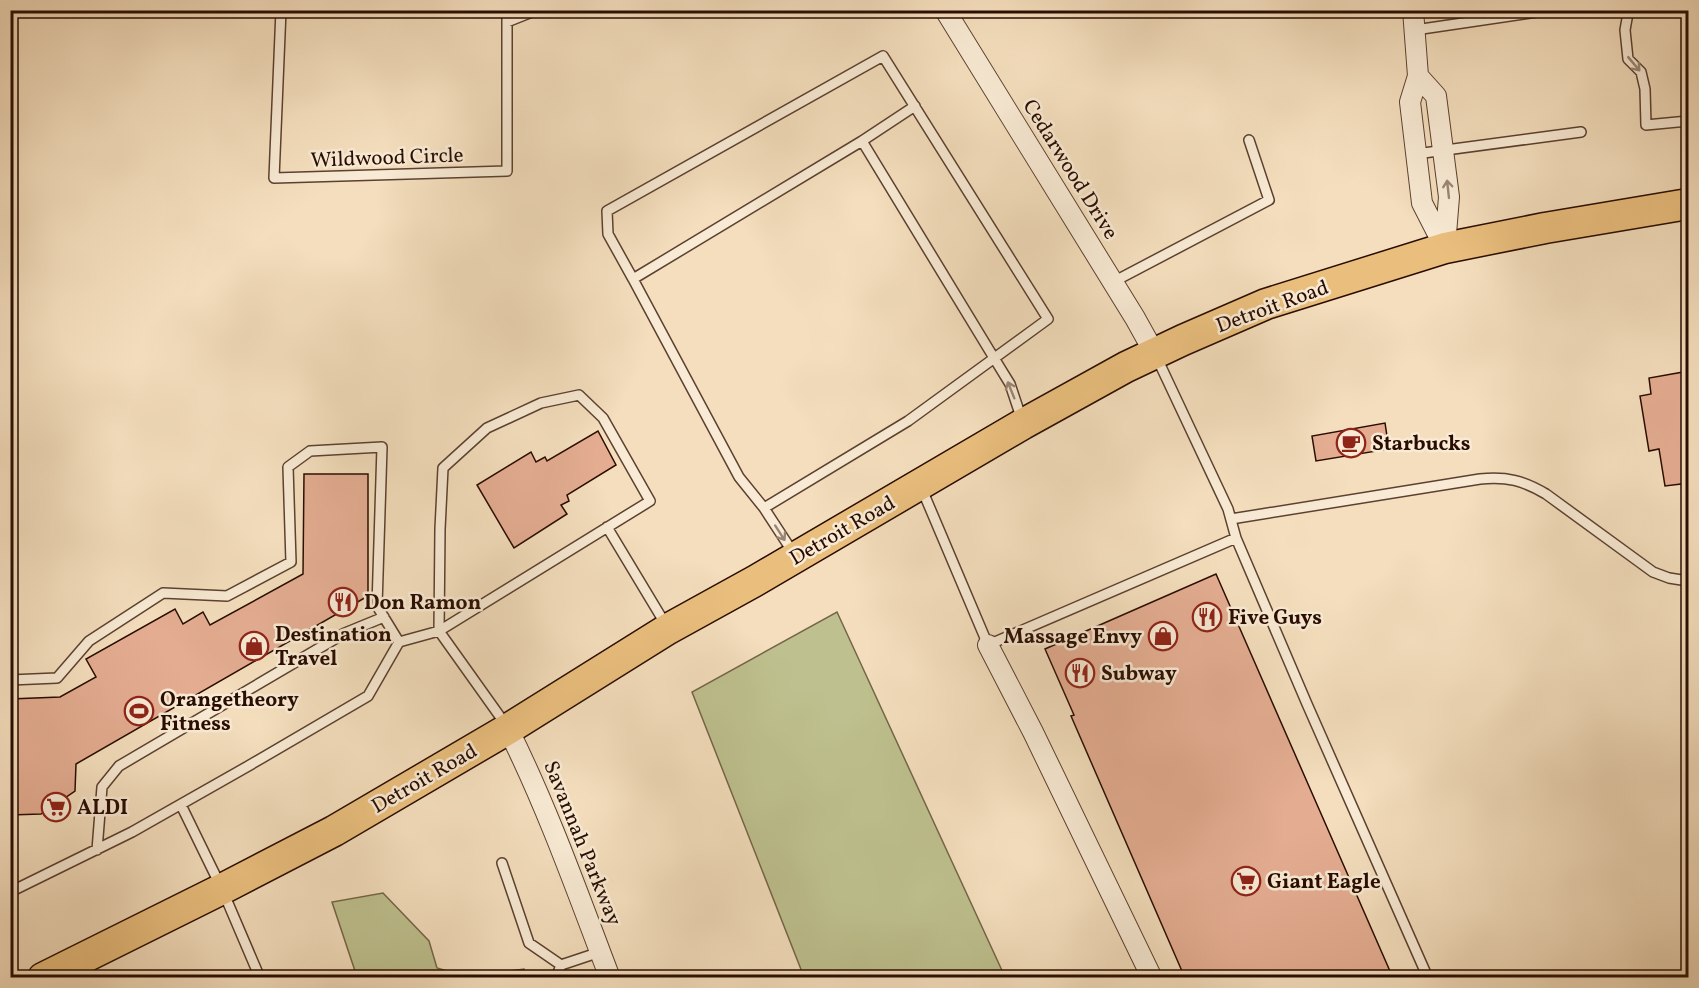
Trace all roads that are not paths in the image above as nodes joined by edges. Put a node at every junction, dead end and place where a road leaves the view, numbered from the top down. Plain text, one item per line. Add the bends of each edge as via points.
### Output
1 (281, 10) edge
2 (507, 10) edge
3 (537, 10) edge
4 (945, 10) edge
5 (1551, 10) edge
6 (1631, 10) edge
7 (1414, 20) edge
8 (507, 22) junction
9 (1418, 76) junction
10 (915, 106) junction
11 (1689, 121) edge
12 (1581, 132) dead end
13 (1249, 140) dead end
14 (862, 141) junction
15 (1443, 151) junction
16 (1416, 154) junction
17 (1689, 204) edge
18 (1445, 248) junction
19 (633, 279) junction
20 (1113, 282) junction
21 (1155, 354) junction
22 (994, 358) junction
23 (1023, 424) junction
24 (920, 485) junction
25 (764, 508) junction
26 (1231, 519) junction
27 (607, 527) junction
28 (1236, 538) junction
29 (796, 557) junction
30 (1689, 581) edge
31 (384, 617) junction
32 (668, 629) junction
33 (439, 631) junction
34 (399, 642) junction
35 (988, 645) junction
36 (10, 680) edge
37 (508, 729) junction
38 (181, 805) junction
39 (97, 850) junction
40 (502, 863) dead end
41 (222, 889) junction
42 (10, 892) edge
43 (600, 952) junction
44 (561, 965) junction
45 (43, 978) edge
46 (260, 978) edge
47 (556, 978) edge
48 (610, 978) edge
49 (1152, 978) edge
50 (1428, 978) edge

1 - 8 lane, Wildwood Circle via 274,178 507,171
2 - 8 lane, Wildwood Circle
3 - 8 lane
4 - 20 street, Cedarwood Drive
5 - 7 lane
6 -> 11 lane via 1625,30 1628,59 1641,72 1646,125
7 - 9 street
9 - 15 street via 1436,96
9 - 16 street via 1410,102
10 - 14 lane
10 - 19 lane via 883,56 607,211 608,234
10 - 22 lane via 1048,319
12 - 15 lane
13 - 20 lane via 1269,200
14 - 19 lane
14 - 22 lane
15 - 16 lane
18 -> 15 street via 1449,197
16 - 18 street via 1422,203
17 - 18 main road, Detroit Road
18 - 21 main road, Detroit Road via 1266,304
19 - 25 lane via 739,477
20 - 21 street, Cedarwood Drive
21 - 23 main road, Detroit Road
21 - 26 lane
23 -> 22 lane via 1010,384
22 - 25 lane via 908,421
23 - 24 main road, Detroit Road
24 - 29 main road, Detroit Road
24 - 35 lane
25 -> 29 lane
26 - 28 lane
26 - 30 lane via 1480,479 1509,479 1546,494 1653,572
27 - 32 lane
27 - 33 lane
27 - 33 lane via 650,501 603,418 579,395 542,403 487,428 443,468
28 - 35 lane
28 - 50 lane
29 - 32 main road, Detroit Road
31 - 34 lane
31 - 36 lane via 377,606 382,447 310,451 288,467 291,562 227,596 163,593 89,641 57,678
31 - 39 lane via 345,633 118,766 102,787
32 - 37 main road, Detroit Road
33 - 34 lane
33 - 37 lane
34 - 38 lane via 368,696
35 - 49 street
37 - 41 main road, Detroit Road via 334,831
37 - 43 street, Savannah Parkway via 531,775
38 - 39 lane
38 - 41 lane
39 - 42 lane
40 - 44 lane via 529,942
41 - 45 main road, Detroit Road
41 - 46 lane
43 - 44 lane
43 - 48 street, Savannah Parkway
44 - 47 lane

